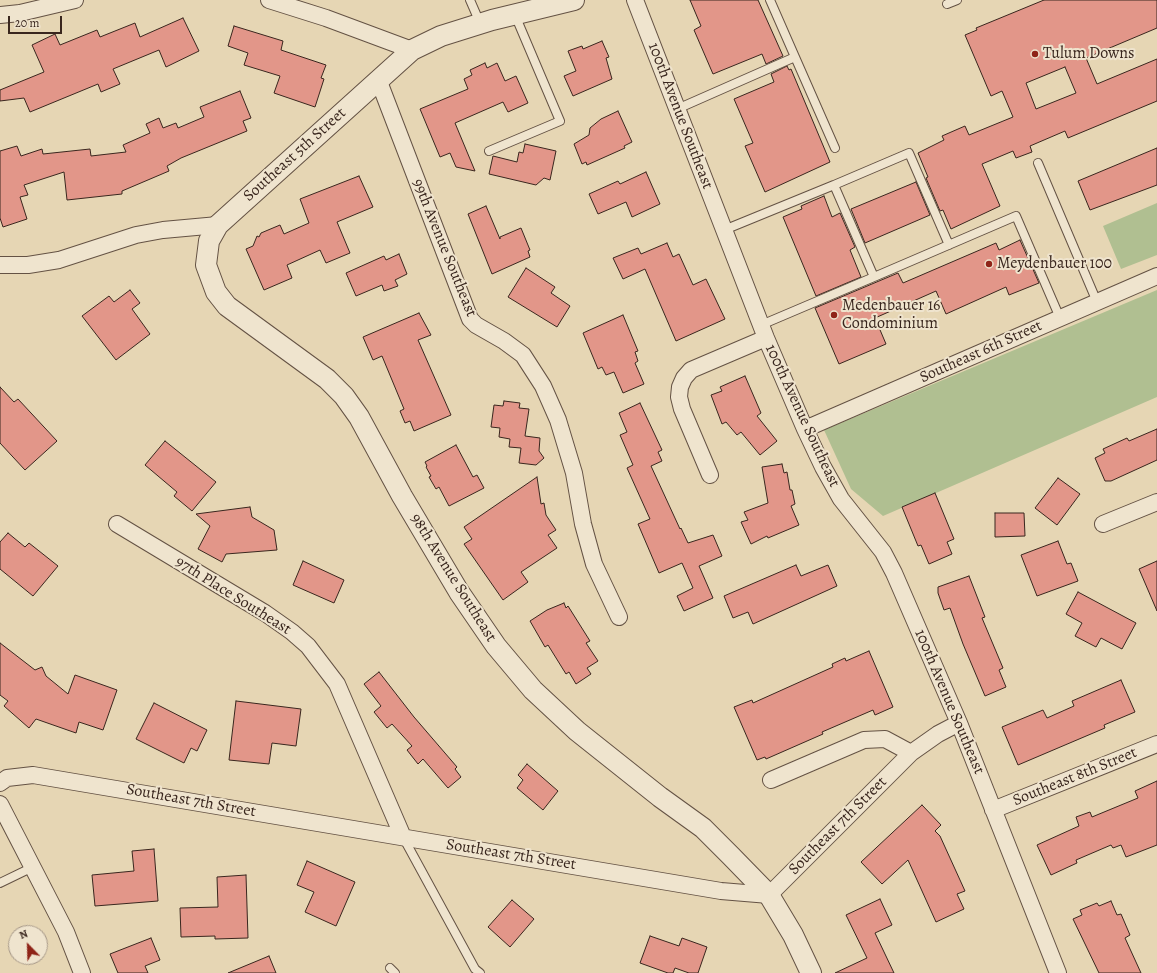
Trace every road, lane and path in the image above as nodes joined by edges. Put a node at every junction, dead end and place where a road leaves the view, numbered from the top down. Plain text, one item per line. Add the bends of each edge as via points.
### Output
1 (75, 0) edge
2 (269, 0) edge
3 (470, 0) edge
4 (574, 0) edge
5 (635, 0) edge
6 (770, 0) edge
7 (957, 0) edge
8 (948, 4) dead end
9 (515, 14) junction
10 (0, 15) edge
11 (480, 24) junction
12 (412, 50) junction
13 (795, 57) junction
14 (378, 79) junction
15 (677, 109) junction
16 (835, 148) dead end
17 (489, 151) dead end
18 (1038, 163) dead end
19 (834, 185) junction
20 (218, 225) junction
21 (724, 230) junction
22 (949, 245) junction
23 (0, 265) edge
24 (1157, 276) edge
25 (874, 278) junction
26 (1097, 302) junction
27 (1060, 318) junction
28 (763, 331) junction
29 (805, 429) junction
30 (710, 475) dead end
31 (1157, 502) edge
32 (117, 524) dead end
33 (1103, 524) dead end
34 (619, 617) dead end
35 (959, 724) junction
36 (1157, 744) edge
37 (911, 753) junction
38 (771, 780) dead end
39 (0, 783) edge
40 (0, 804) edge
41 (993, 810) junction
42 (403, 837) junction
43 (33, 867) junction
44 (0, 883) edge
45 (769, 895) junction
46 (82, 973) edge
47 (480, 973) edge
48 (811, 973) edge
49 (1058, 973) edge

1 - 10 street via 20,14
2 - 12 street
3 - 11 lane
4 - 9 street, Southeast 5th Street
5 - 15 street, 100th Avenue Southeast
6 - 13 lane
7 - 8 lane
9 - 11 street, Southeast 5th Street
9 - 17 lane via 560,121
11 - 12 street, Southeast 5th Street via 441,36
12 - 14 street, Southeast 5th Street
13 - 15 lane
13 - 16 lane
14 - 20 street, Southeast 5th Street
14 - 34 street, 99th Avenue Southeast via 470,319 523,355 543,386 558,420 574,472 583,524 594,564
15 - 21 street, 100th Avenue Southeast
18 - 26 lane
19 - 21 lane
19 - 22 lane via 909,153
19 - 25 lane
20 - 23 street via 136,235 59,260
20 - 45 street, 98th Avenue Southeast via 206,252 206,264 216,292 227,306 328,379 344,396 359,416 402,496 459,592 496,646 534,690 576,730 703,828
21 - 28 street, 100th Avenue Southeast
22 - 25 lane
22 - 27 lane via 1016,216
24 - 26 street, Southeast 6th Street
25 - 28 lane
26 - 27 street, Southeast 6th Street
27 - 29 street, Southeast 6th Street
28 - 29 street, 100th Avenue Southeast
28 - 30 street via 691,370 680,387 682,409
29 - 35 street, 100th Avenue Southeast via 841,499 883,552 894,573
31 - 33 street
32 - 42 street, 97th Place Southeast via 265,614 308,646 337,684
35 - 37 street, Southeast 7th Street via 938,734
35 - 41 street, 100th Avenue Southeast
36 - 41 street, Southeast 8th Street
37 - 38 street via 885,739 864,740
37 - 45 street, Southeast 7th Street
39 - 42 street, Southeast 7th Street via 8,778 33,775
40 - 43 street
41 - 49 street, 100th Avenue Southeast
42 - 45 street, Southeast 7th Street via 721,891
42 - 47 lane via 475,969
43 - 44 lane
43 - 46 street via 66,932
45 - 48 street via 793,935

